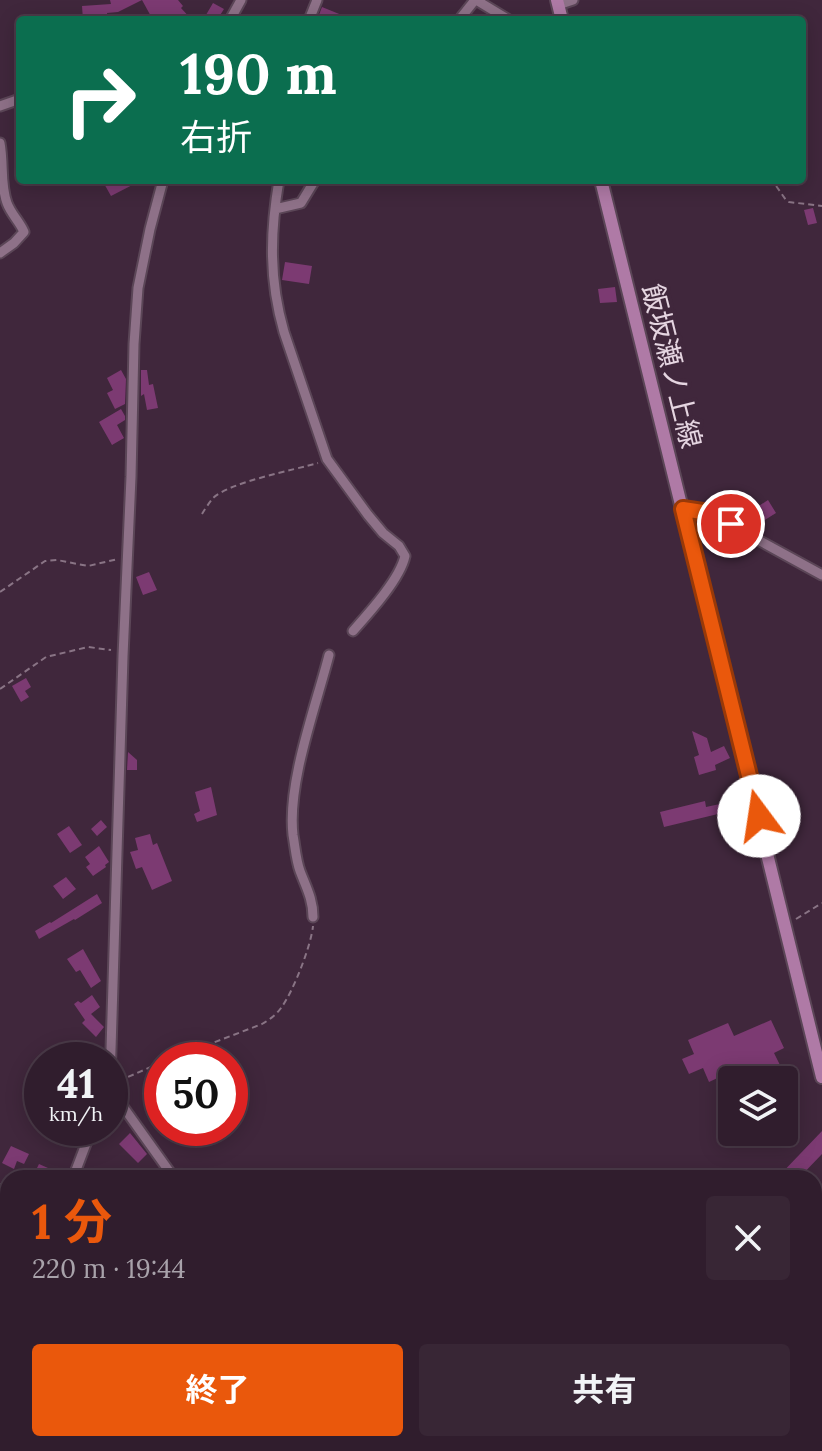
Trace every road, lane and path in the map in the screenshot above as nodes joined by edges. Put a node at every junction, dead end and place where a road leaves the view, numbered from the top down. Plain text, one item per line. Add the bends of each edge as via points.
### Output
1 (475, 0) edge
2 (573, 0) edge
3 (558, 3) edge
4 (462, 16) edge
5 (502, 16) edge
6 (0, 143) edge
7 (162, 184) edge
8 (278, 184) edge
9 (313, 184) edge
10 (602, 184) edge
11 (775, 184) edge
12 (822, 206) edge
13 (275, 209) junction
14 (0, 253) edge
15 (327, 459) junction
16 (683, 509) junction
17 (202, 514) dead end
18 (127, 559) junction
19 (822, 575) edge
20 (0, 592) edge
21 (353, 631) dead end
22 (123, 651) junction
23 (329, 655) dead end
24 (0, 689) edge
25 (822, 903) edge
26 (313, 917) joint
27 (785, 924) junction
28 (113, 1042) edge
29 (215, 1042) edge
30 (822, 1077) edge
31 (128, 1114) edge
32 (85, 1146) edge
33 (76, 1170) edge
34 (168, 1170) edge

1 - 4 street
1 - 5 street
2 - 3 street
6 - 14 street via 4,195 24,232
7 - 18 street via 138,288
8 - 13 street
9 - 13 street via 301,203
10 - 16 main road, 飯坂瀬ノ上線
11 - 12 path via 789,202
13 - 15 street via 271,264 278,312
15 - 17 path via 228,490
15 - 21 street via 405,556
16 - 19 street via 709,513
16 - 27 main road, 飯坂瀬ノ上線
18 - 20 path via 88,566 45,561
18 - 22 street
22 - 24 path via 88,647 46,657
22 - 28 street
23 - 26 street via 292,810 299,868
25 - 27 path
26 - 29 path via 310,947 275,1015
27 - 30 main road, 飯坂瀬ノ上線
31 - 34 street
32 - 33 street

